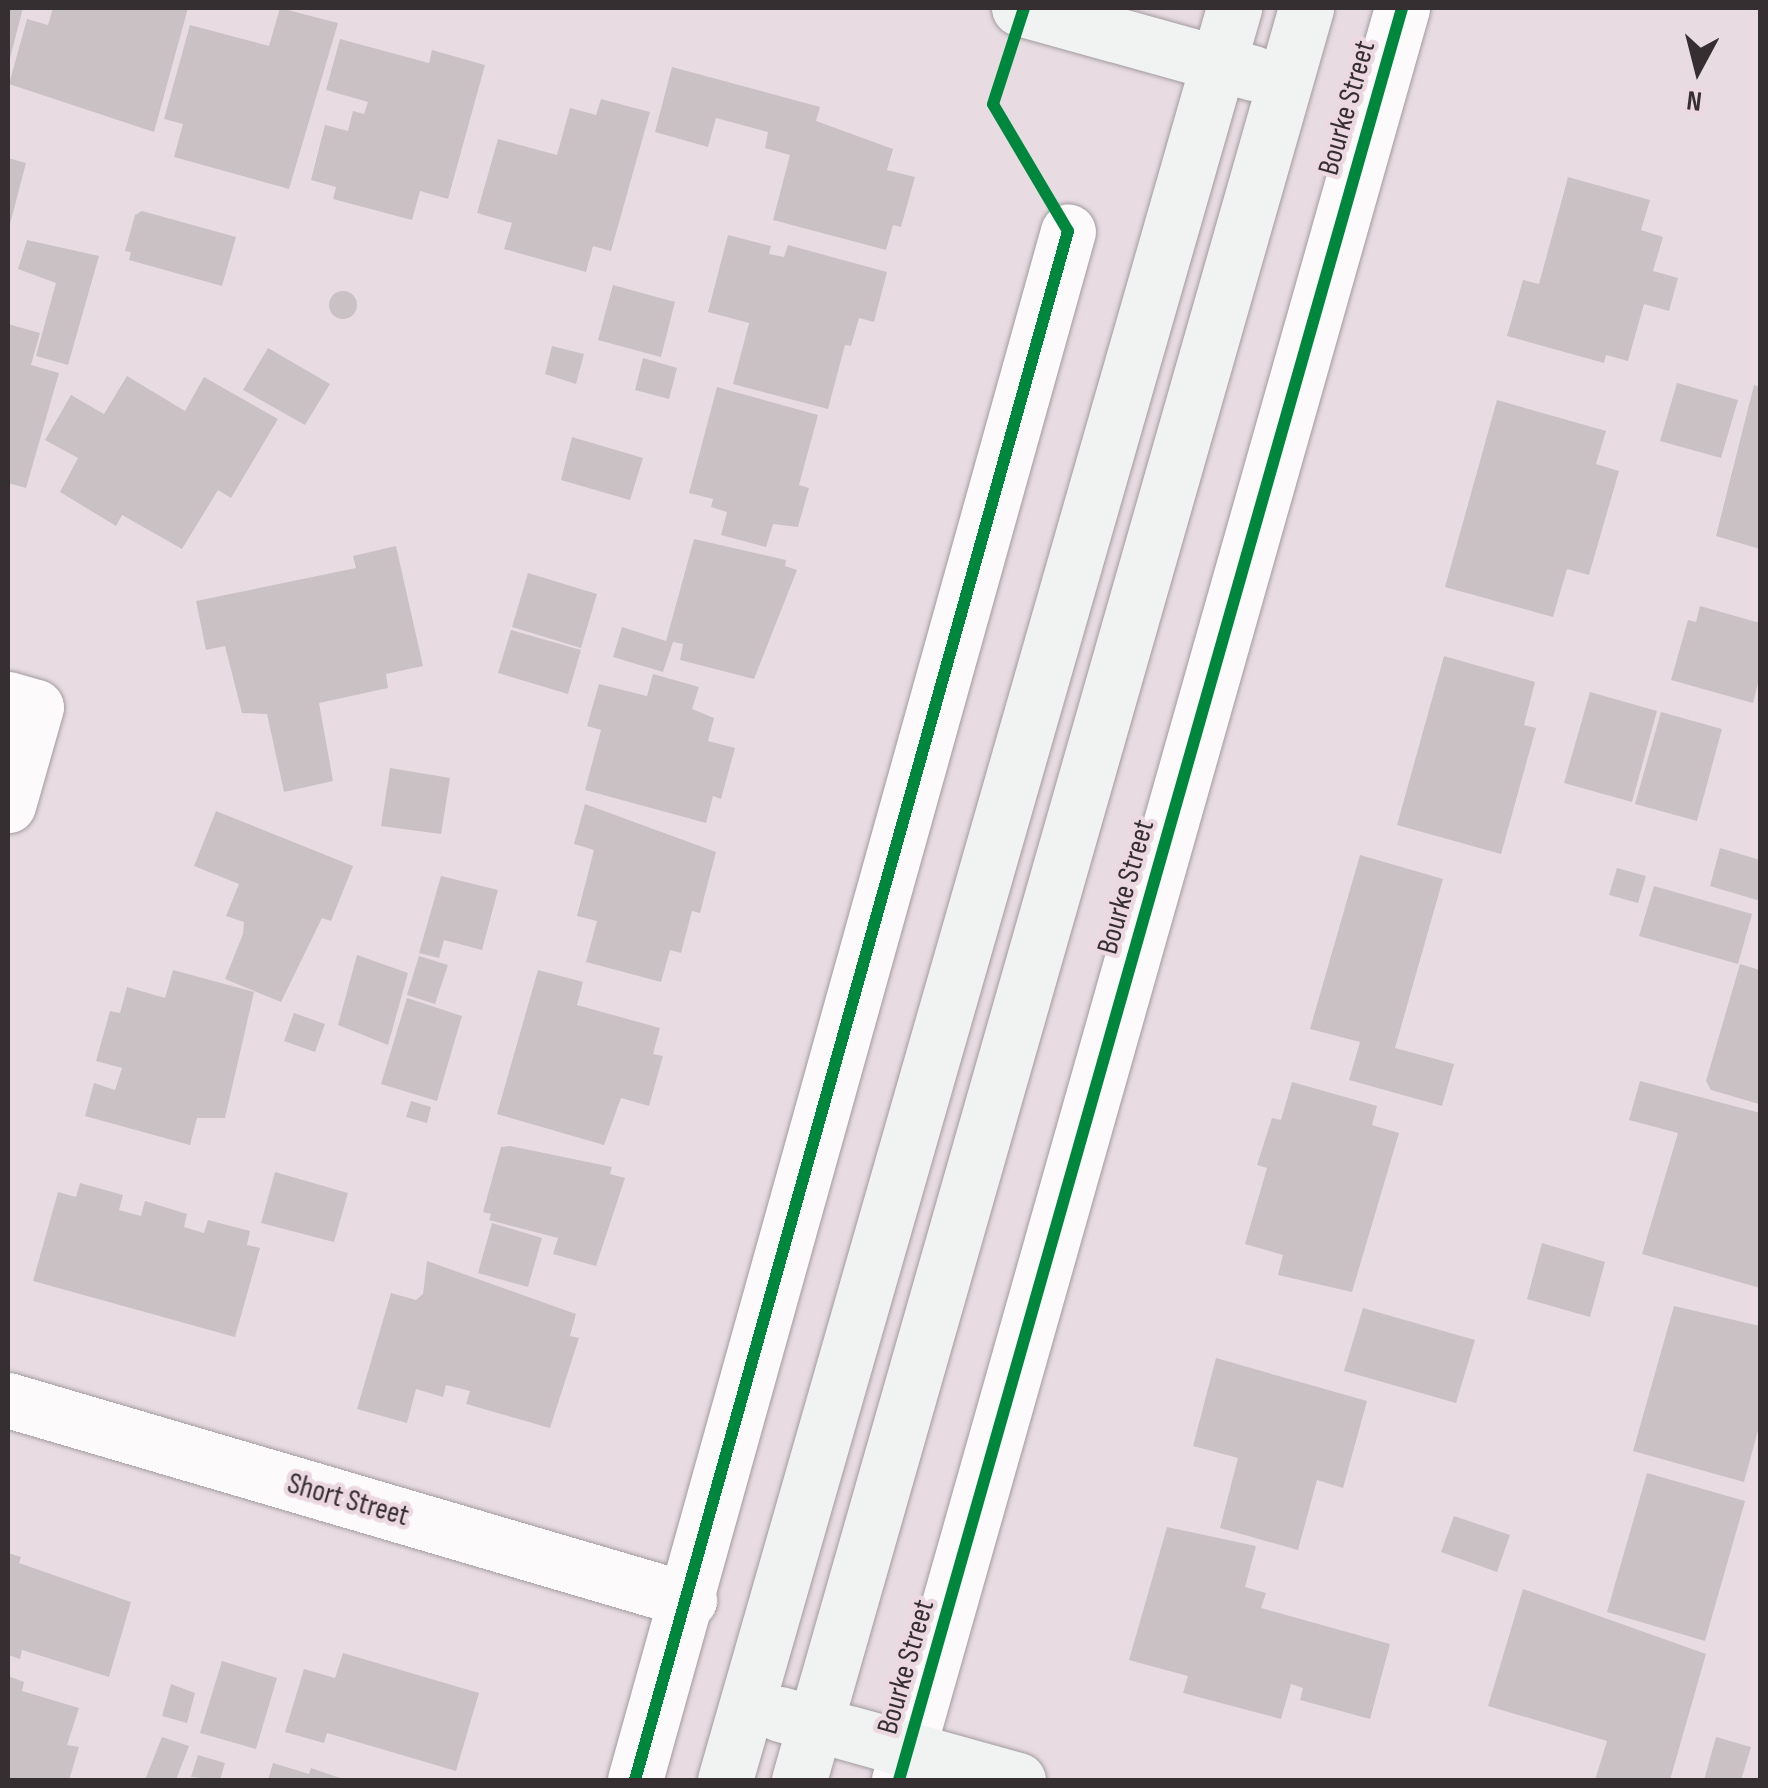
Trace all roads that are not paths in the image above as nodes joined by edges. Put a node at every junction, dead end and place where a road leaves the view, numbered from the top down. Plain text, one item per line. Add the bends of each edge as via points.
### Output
1 (1019, 8) edge
2 (1234, 8) edge
3 (1306, 8) edge
4 (1402, 8) edge
5 (1218, 63) junction
6 (1284, 83) junction
7 (1068, 231) dead end
8 (22, 703) edge
9 (8, 805) edge
10 (8, 1400) edge
11 (689, 1600) junction
12 (747, 1704) junction
13 (816, 1724) junction
14 (903, 1765) edge
15 (635, 1780) edge
16 (725, 1780) edge
17 (799, 1780) edge
18 (1018, 1780) edge

1 - 5 main road
2 - 5 main road
3 - 6 main road
4 - 14 street, Bourke Street
5 - 6 main road
5 - 12 main road
6 - 13 main road
7 - 11 street
8 - 9 street
10 - 11 street, Short Street
11 - 15 street
12 - 13 main road
12 - 16 main road
13 - 14 main road
13 - 17 main road
14 - 18 main road

